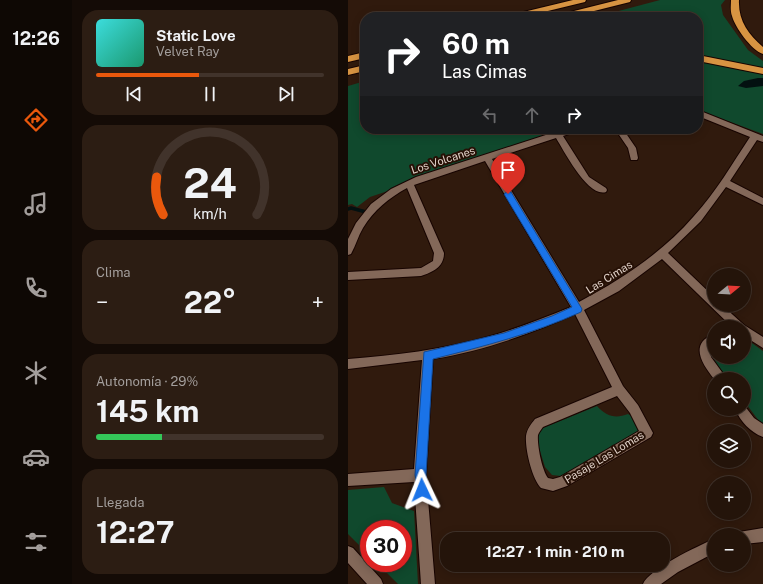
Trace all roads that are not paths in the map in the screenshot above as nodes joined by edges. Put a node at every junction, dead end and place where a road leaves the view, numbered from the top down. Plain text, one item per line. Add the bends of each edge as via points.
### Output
1 (582, 0) edge
2 (627, 0) edge
3 (735, 0) edge
4 (534, 12) edge
5 (580, 12) edge
6 (763, 51) edge
7 (360, 56) edge
8 (348, 59) edge
9 (703, 59) edge
10 (360, 70) edge
11 (763, 71) edge
12 (348, 73) edge
13 (703, 115) edge
14 (558, 134) joint
15 (622, 134) edge
16 (759, 137) edge
17 (487, 157) junction
18 (634, 158) dead end
19 (724, 182) junction
20 (409, 183) junction
21 (603, 190) dead end
22 (763, 202) edge
23 (348, 251) edge
24 (663, 254) junction
25 (348, 276) edge
26 (707, 298) edge
27 (578, 309) junction
28 (720, 312) edge
29 (728, 320) edge
30 (751, 335) edge
31 (763, 343) edge
32 (707, 345) edge
33 (428, 356) junction
34 (707, 359) edge
35 (348, 364) edge
36 (619, 390) junction
37 (746, 416) edge
38 (763, 431) edge
39 (420, 475) junction
40 (348, 480) edge
41 (763, 534) edge
42 (751, 537) edge
43 (707, 550) edge
44 (348, 553) edge
45 (376, 584) edge
46 (428, 584) edge
47 (650, 584) edge

1 - 4 highway
2 - 5 highway
3 - 6 highway via 735,13 739,24
7 - 8 highway
9 - 11 highway
10 - 12 highway
13 - 16 street
14 - 17 street, Los Volcanes
14 - 21 street via 586,179
15 - 18 street via 632,148
16 - 19 street, Las Cimas
17 - 20 street, Los Volcanes
17 - 27 street, Pasaje Las Lomas
19 - 22 street
19 - 24 street, Las Cimas via 700,216
20 - 23 street, Los Volcanes via 389,193 366,214
20 - 25 street via 439,253 437,264 421,272
24 - 26 street
24 - 27 street, Las Cimas via 624,283
27 - 33 street, Las Cimas via 510,335
27 - 36 street, Pasaje Las Lomas
28 - 29 street
30 - 31 street
32 - 34 street
33 - 35 street, Las Cimas
33 - 39 street
36 - 36 street, Pasaje Las Lomas via 634,409 647,433 563,482 545,484 541,480 532,444 531,435 534,427
37 - 38 street
39 - 40 street
39 - 46 street
41 - 42 street
43 - 47 street via 673,567
44 - 45 street

